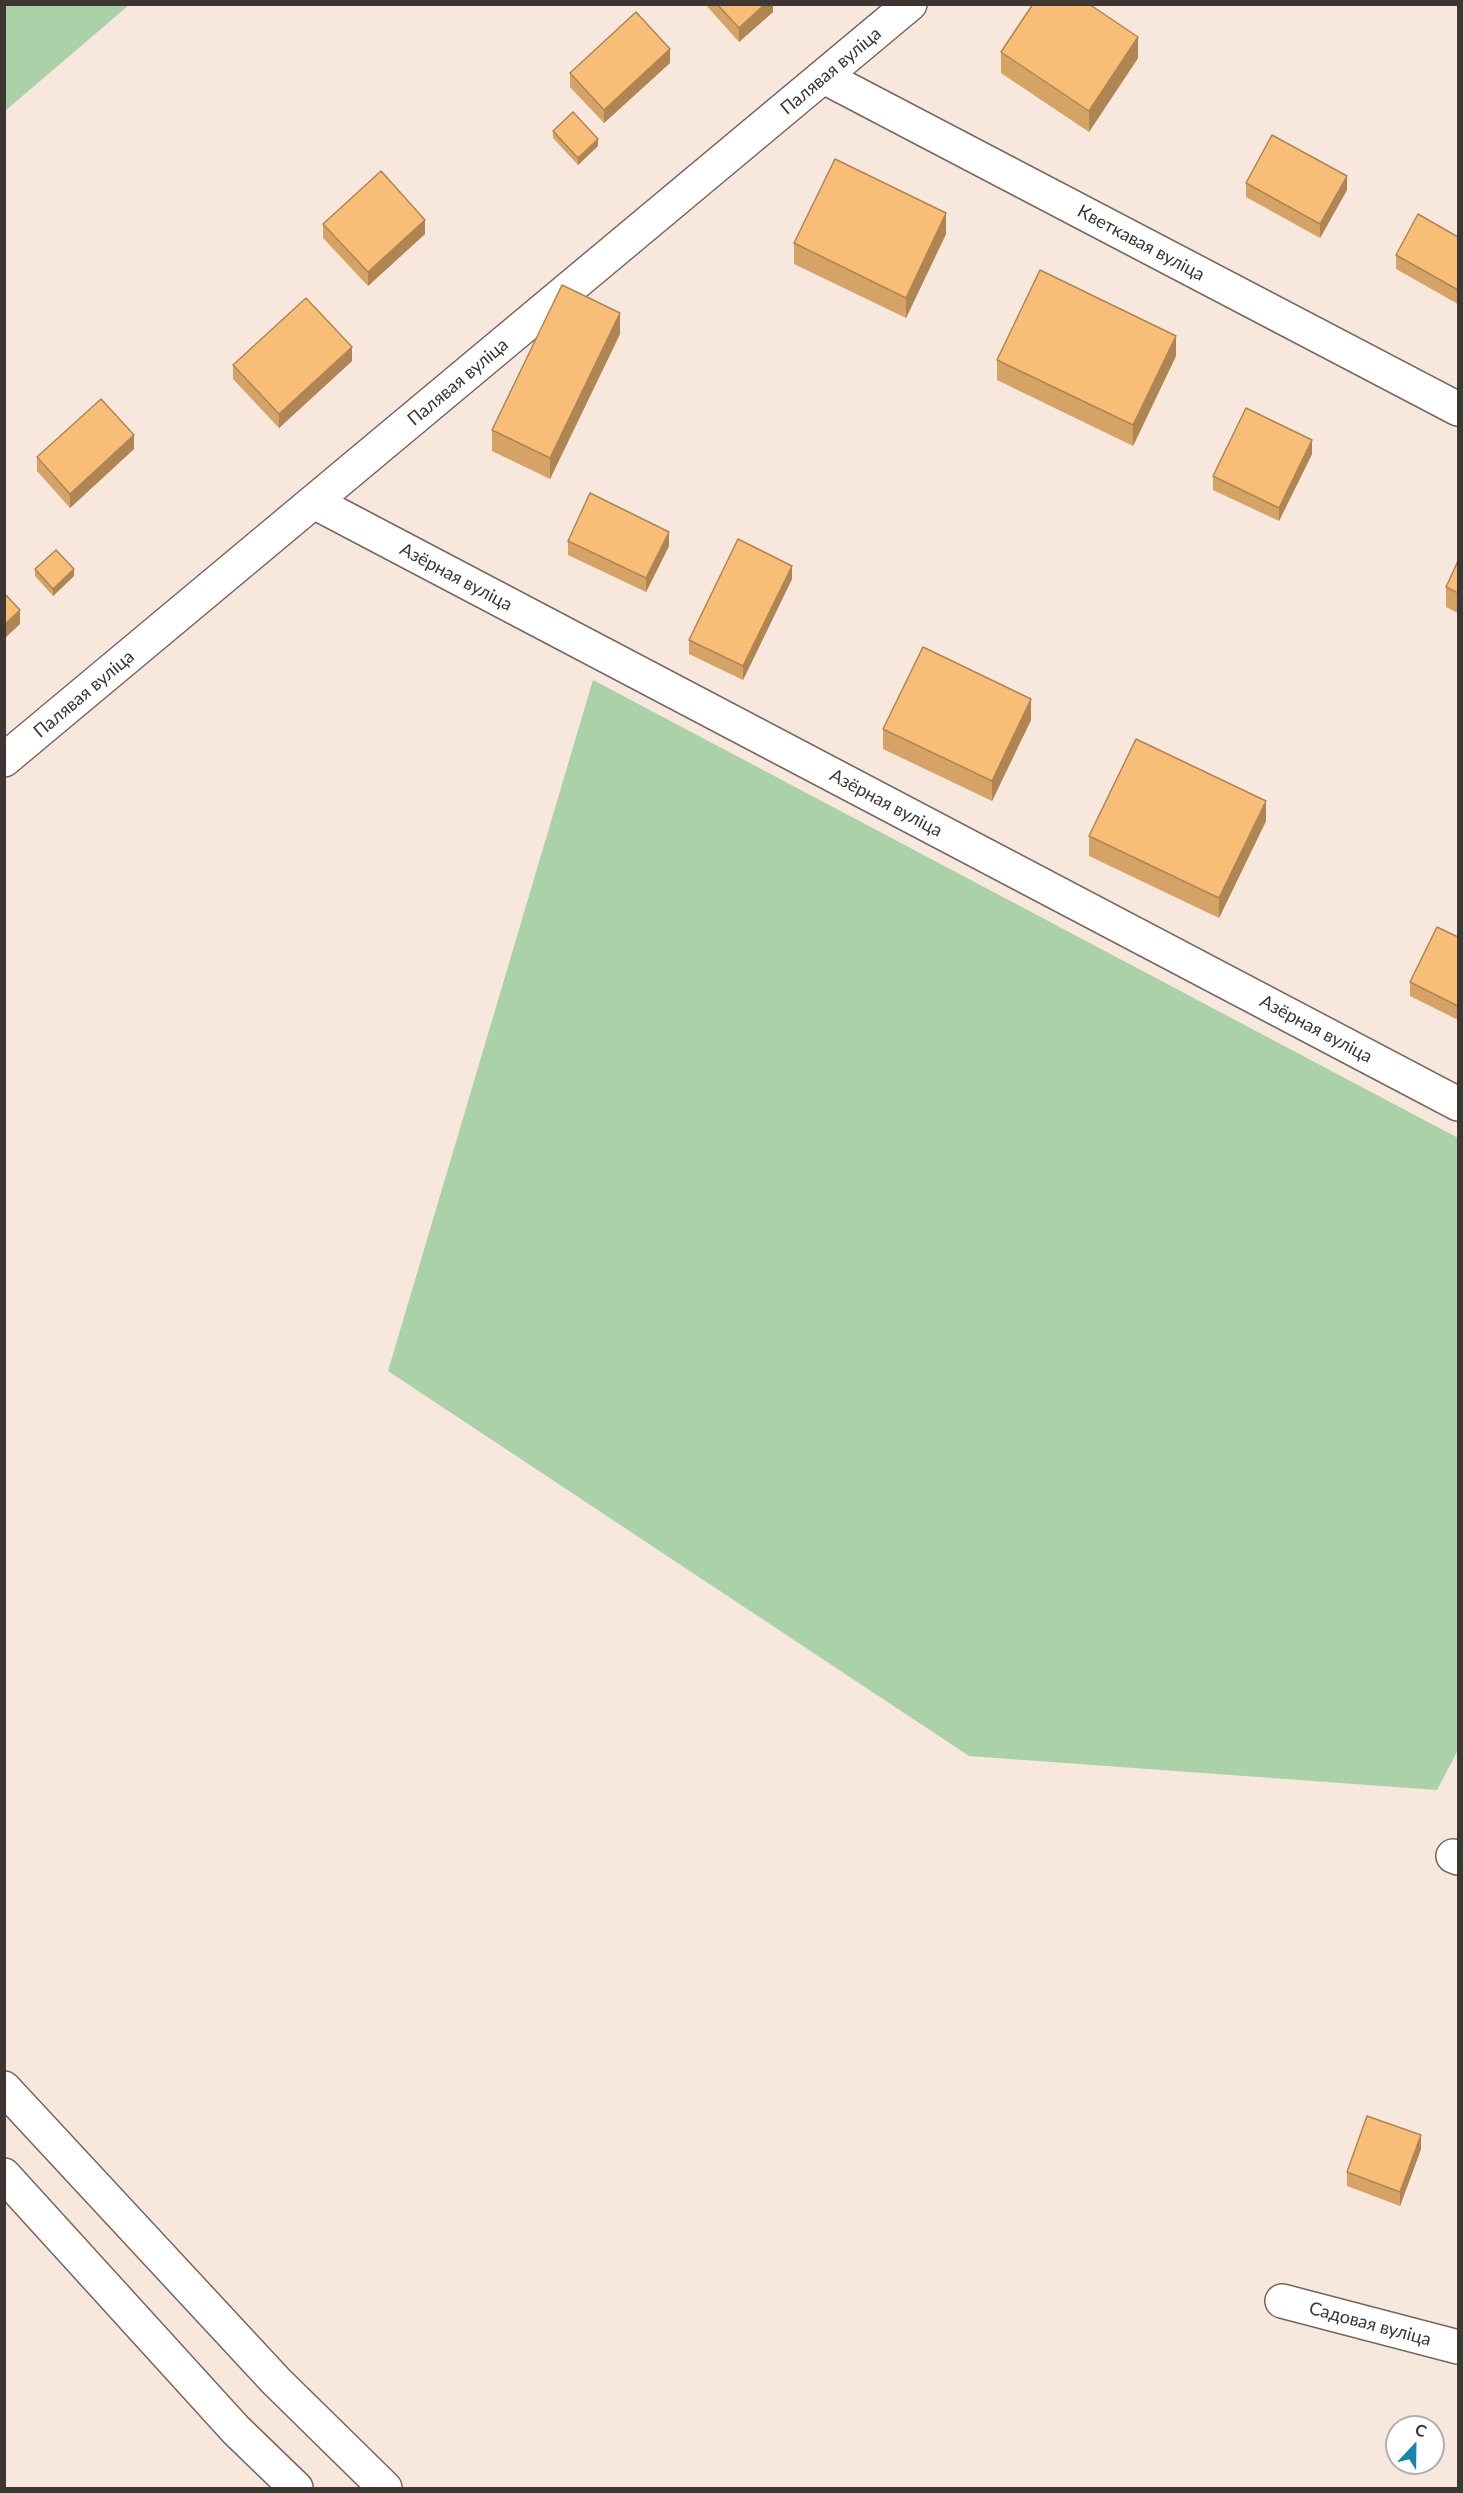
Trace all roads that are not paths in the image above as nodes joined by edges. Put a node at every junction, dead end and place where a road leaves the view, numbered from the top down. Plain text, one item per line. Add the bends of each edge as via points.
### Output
1 (910, 4) edge
2 (824, 77) junction
3 (1458, 409) edge
4 (314, 502) junction
5 (4, 760) edge
6 (1458, 1104) edge
7 (4, 2088) edge
8 (4, 2175) edge
9 (1282, 2301) dead end
10 (1458, 2347) edge
11 (296, 2488) edge
12 (385, 2488) edge

1 - 2 main road, Палявая вуліца
2 - 3 main road, Кветкавая вуліца
2 - 4 main road, Палявая вуліца
4 - 5 main road, Палявая вуліца
4 - 6 main road, Азёрная вуліца
7 - 12 main road via 276,2381
8 - 11 main road via 236,2430
9 - 10 main road, Садовая вуліца

